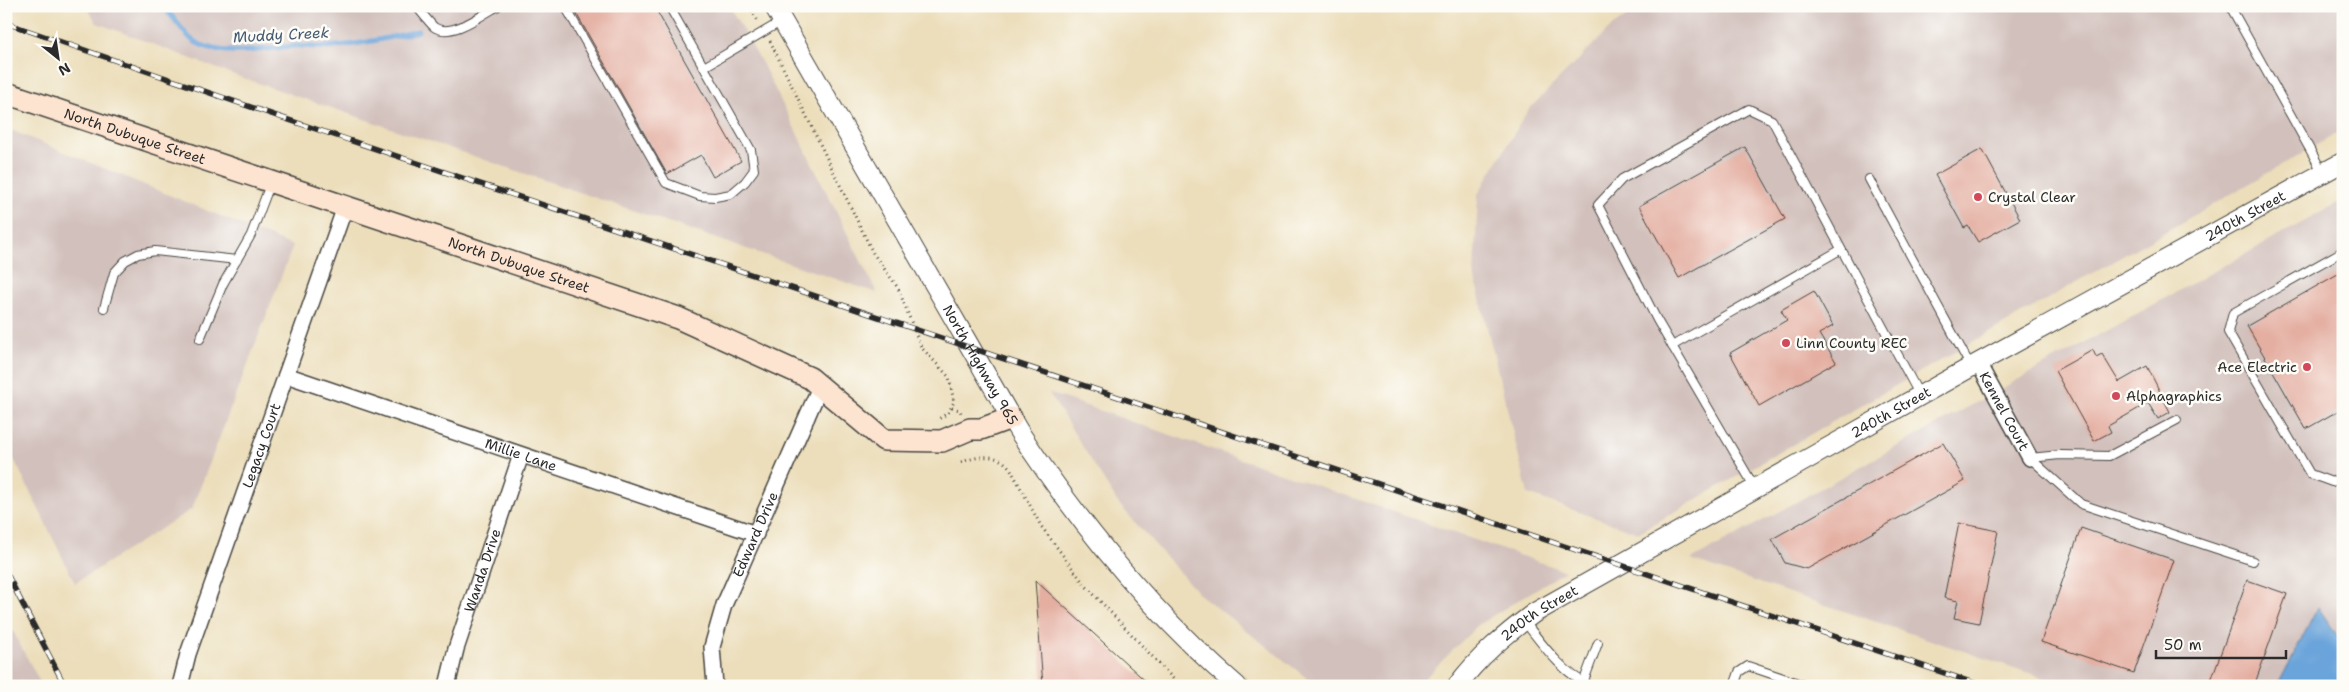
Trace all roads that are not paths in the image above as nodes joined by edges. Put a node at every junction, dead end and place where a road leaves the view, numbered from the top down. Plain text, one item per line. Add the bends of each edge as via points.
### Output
1 (416, 6) edge
2 (498, 6) edge
3 (565, 6) edge
4 (669, 6) edge
5 (2230, 6) edge
6 (778, 13) edge
7 (704, 67) junction
8 (6, 93) edge
9 (2343, 162) edge
10 (2324, 173) junction
11 (1869, 179) dead end
12 (271, 182) junction
13 (345, 207) junction
14 (1840, 250) junction
15 (2343, 251) edge
16 (237, 260) junction
17 (104, 308) dead end
18 (200, 339) dead end
19 (1672, 346) junction
20 (1974, 365) junction
21 (286, 375) junction
22 (820, 387) junction
23 (1920, 396) junction
24 (1011, 418) junction
25 (2177, 420) dead end
26 (521, 455) junction
27 (2030, 458) junction
28 (2343, 476) edge
29 (1756, 489) junction
30 (756, 534) junction
31 (2253, 561) dead end
32 (1524, 621) junction
33 (1598, 643) dead end
34 (1583, 684) edge
35 (180, 686) edge
36 (447, 686) edge
37 (714, 686) edge
38 (1237, 686) edge
39 (1457, 686) edge
40 (1591, 686) edge
41 (1734, 686) edge
42 (1807, 686) edge

1 - 2 lane via 435,27 446,31
3 - 7 lane via 666,183 700,196 716,197 731,194 754,170 751,150
4 - 7 lane
5 - 10 lane
6 - 7 lane via 763,30
6 - 24 street, North Highway 965
8 - 12 main road, North Dubuque Street
9 - 10 street, 240th Street
10 - 20 street, 240th Street
11 - 20 lane
12 - 13 main road, North Dubuque Street
12 - 16 lane via 251,235
13 - 21 street, Legacy Court
13 - 22 main road, North Dubuque Street via 678,318 810,378
14 - 19 lane
14 - 19 lane via 1772,120 1749,109 1622,179 1598,205
14 - 23 lane
15 - 28 lane via 2233,313 2228,332 2310,474 2332,482
16 - 17 lane via 155,252 138,254 125,261 114,273
16 - 18 lane
19 - 29 lane
20 - 23 street, 240th Street
20 - 27 street, Kennel Court
21 - 26 street, Millie Lane
21 - 35 street, Legacy Court via 188,654
22 - 24 main road, North Dubuque Street via 884,440 942,441 970,429 981,429
22 - 30 street, Edward Drive
23 - 29 street, 240th Street
24 - 38 street, North Highway 965 via 1054,484 1134,587 1203,657
25 - 27 lane via 2110,456
26 - 30 street, Millie Lane
26 - 36 street, Wanda Drive via 456,649
27 - 31 lane via 2081,504
29 - 32 street, 240th Street via 1619,564
30 - 37 street, Edward Drive via 724,606 712,647
32 - 34 lane via 1553,657
32 - 39 street, 240th Street via 1476,663
33 - 34 lane
34 - 40 lane
41 - 42 lane via 1739,672 1748,666

